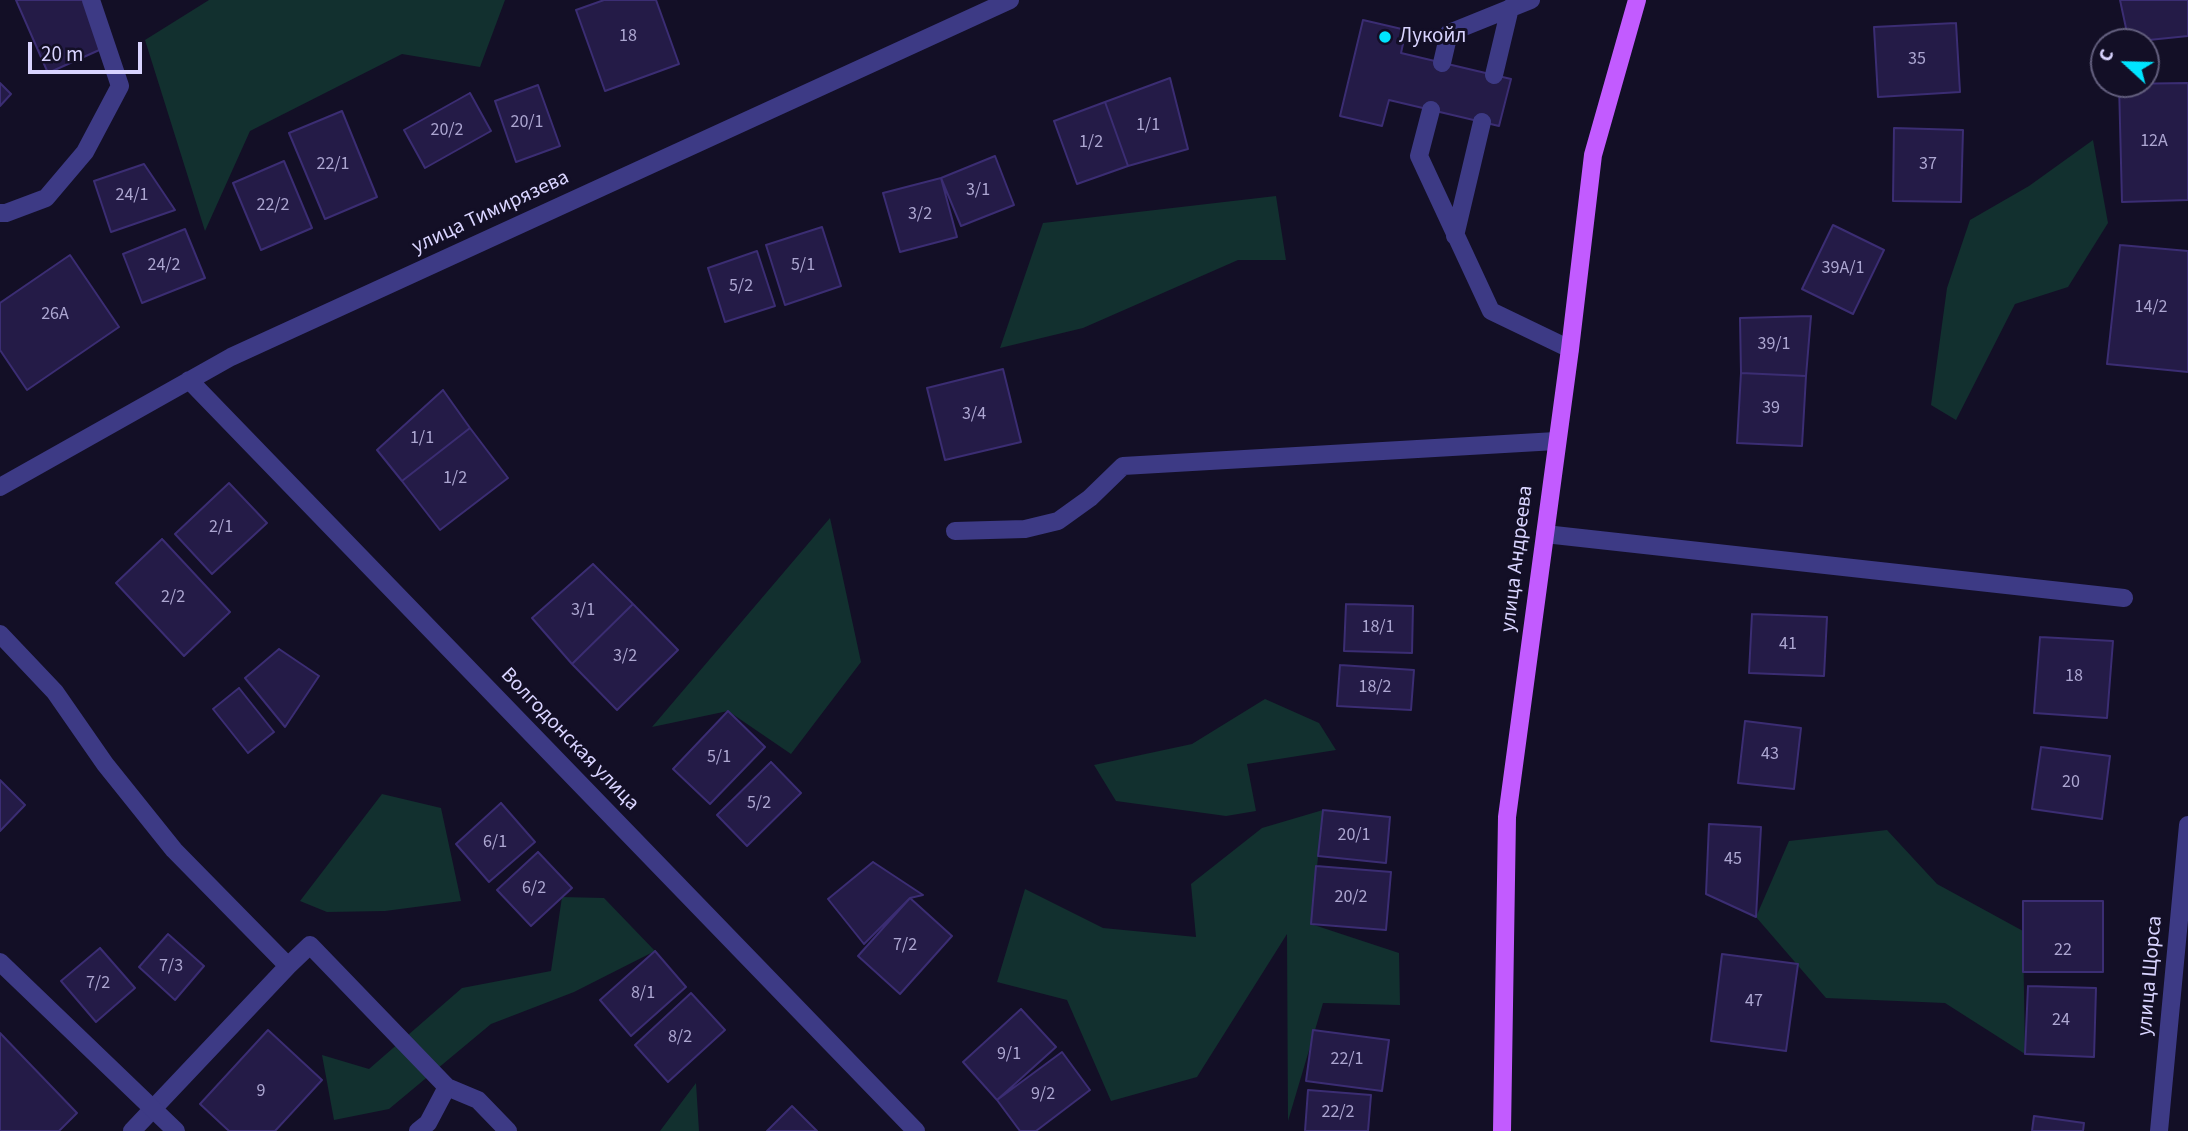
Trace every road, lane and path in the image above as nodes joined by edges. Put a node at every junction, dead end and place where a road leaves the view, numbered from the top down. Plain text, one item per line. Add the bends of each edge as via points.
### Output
1 (91, 0) edge
2 (1010, 0) edge
3 (1531, 0) edge
4 (1637, 0) edge
5 (1510, 8) junction
6 (1442, 63) dead end
7 (1494, 75) dead end
8 (1431, 110) dead end
9 (1482, 122) dead end
10 (0, 214) edge
11 (1455, 236) junction
12 (1570, 349) junction
13 (189, 380) junction
14 (1556, 441) junction
15 (0, 487) edge
16 (955, 531) dead end
17 (1545, 534) junction
18 (2124, 598) dead end
19 (0, 634) edge
20 (2188, 825) edge
21 (0, 962) edge
22 (288, 966) junction
23 (447, 1087) junction
24 (154, 1109) junction
25 (132, 1131) edge
26 (176, 1131) edge
27 (418, 1131) edge
28 (508, 1131) edge
29 (916, 1131) edge
30 (1502, 1131) edge
31 (2159, 1131) edge

1 - 10 street via 120,86 85,152 46,198
2 - 13 street, улица Тимирязева
3 - 5 street
4 - 12 main road, улица Андреева via 1593,155
5 - 6 street via 1449,33
5 - 7 street
8 - 11 street via 1419,156
9 - 11 street
11 - 12 street via 1491,310
12 - 14 main road, улица Андреева
13 - 15 street, улица Тимирязева
13 - 29 street, Волгодонская улица
14 - 16 street via 1123,466 1058,522 1025,529
14 - 17 main road, улица Андреева
17 - 18 street
17 - 30 main road, улица Андреева via 1507,817
19 - 22 street via 55,692 174,850
20 - 31 street, улица Щорса
21 - 24 street
22 - 23 street via 310,945
22 - 24 street
23 - 27 street via 428,1123
23 - 28 street via 478,1100
24 - 25 street
24 - 26 street

